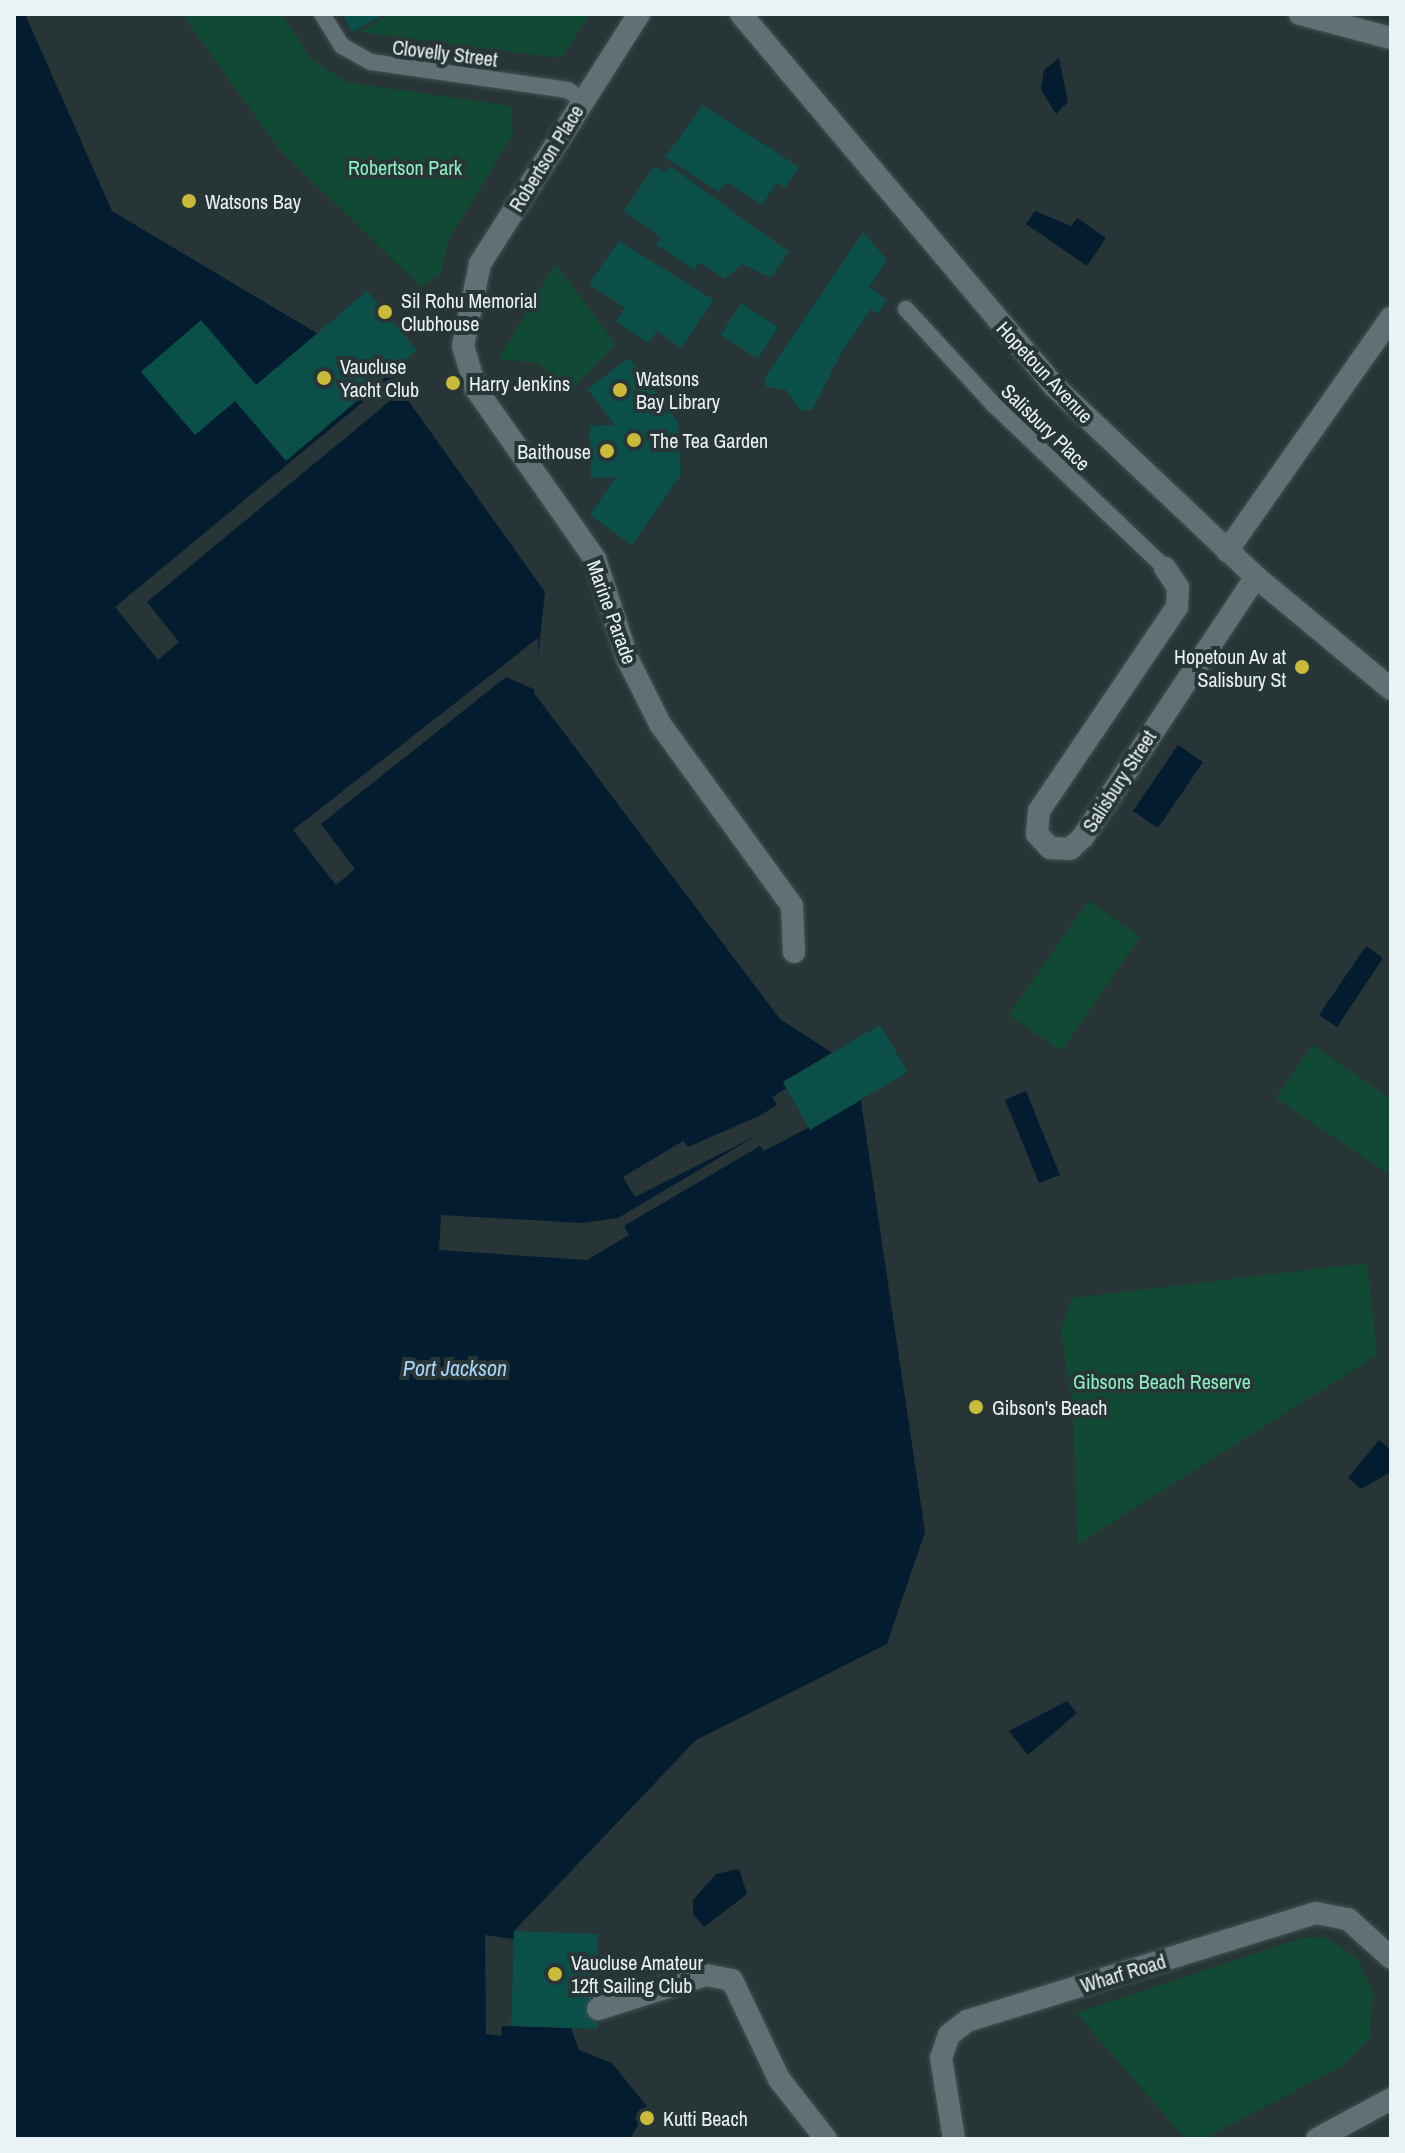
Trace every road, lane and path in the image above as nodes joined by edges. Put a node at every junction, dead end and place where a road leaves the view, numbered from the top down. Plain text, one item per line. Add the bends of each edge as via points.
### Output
1 (322, 14) edge
2 (639, 14) edge
3 (741, 14) edge
4 (1300, 14) edge
5 (1391, 38) edge
6 (582, 100) junction
7 (467, 308) joint
8 (906, 309) dead end
9 (1391, 318) edge
10 (1227, 551) junction
11 (1165, 568) joint
12 (1256, 577) junction
13 (1391, 689) edge
14 (794, 952) dead end
15 (1391, 1958) edge
16 (599, 2001) dead end
17 (1391, 2099) edge
18 (826, 2139) edge
19 (954, 2139) edge
20 (1317, 2139) edge

1 - 6 lane, Clovelly Street via 342,46 371,62 568,90
2 - 6 street, Robertson Place
3 - 10 street, Hopetoun Avenue via 1053,385
4 - 5 street
6 - 7 street, Robertson Place via 480,264
7 - 14 street, Marine Parade via 463,346 476,389 595,559 628,660 660,724 792,906
8 - 11 lane, Salisbury Place via 1014,425
9 - 10 street
10 - 12 street, Hopetoun Avenue
11 - 12 street, Salisbury Street via 1178,587 1177,607 1039,811 1037,834 1050,848 1070,849 1083,837
12 - 13 street, Hopetoun Avenue
15 - 19 street, Wharf Road via 1348,1919 1316,1913 967,2021 949,2035 941,2058
16 - 18 street via 706,1975 732,1980 779,2079
17 - 20 street

